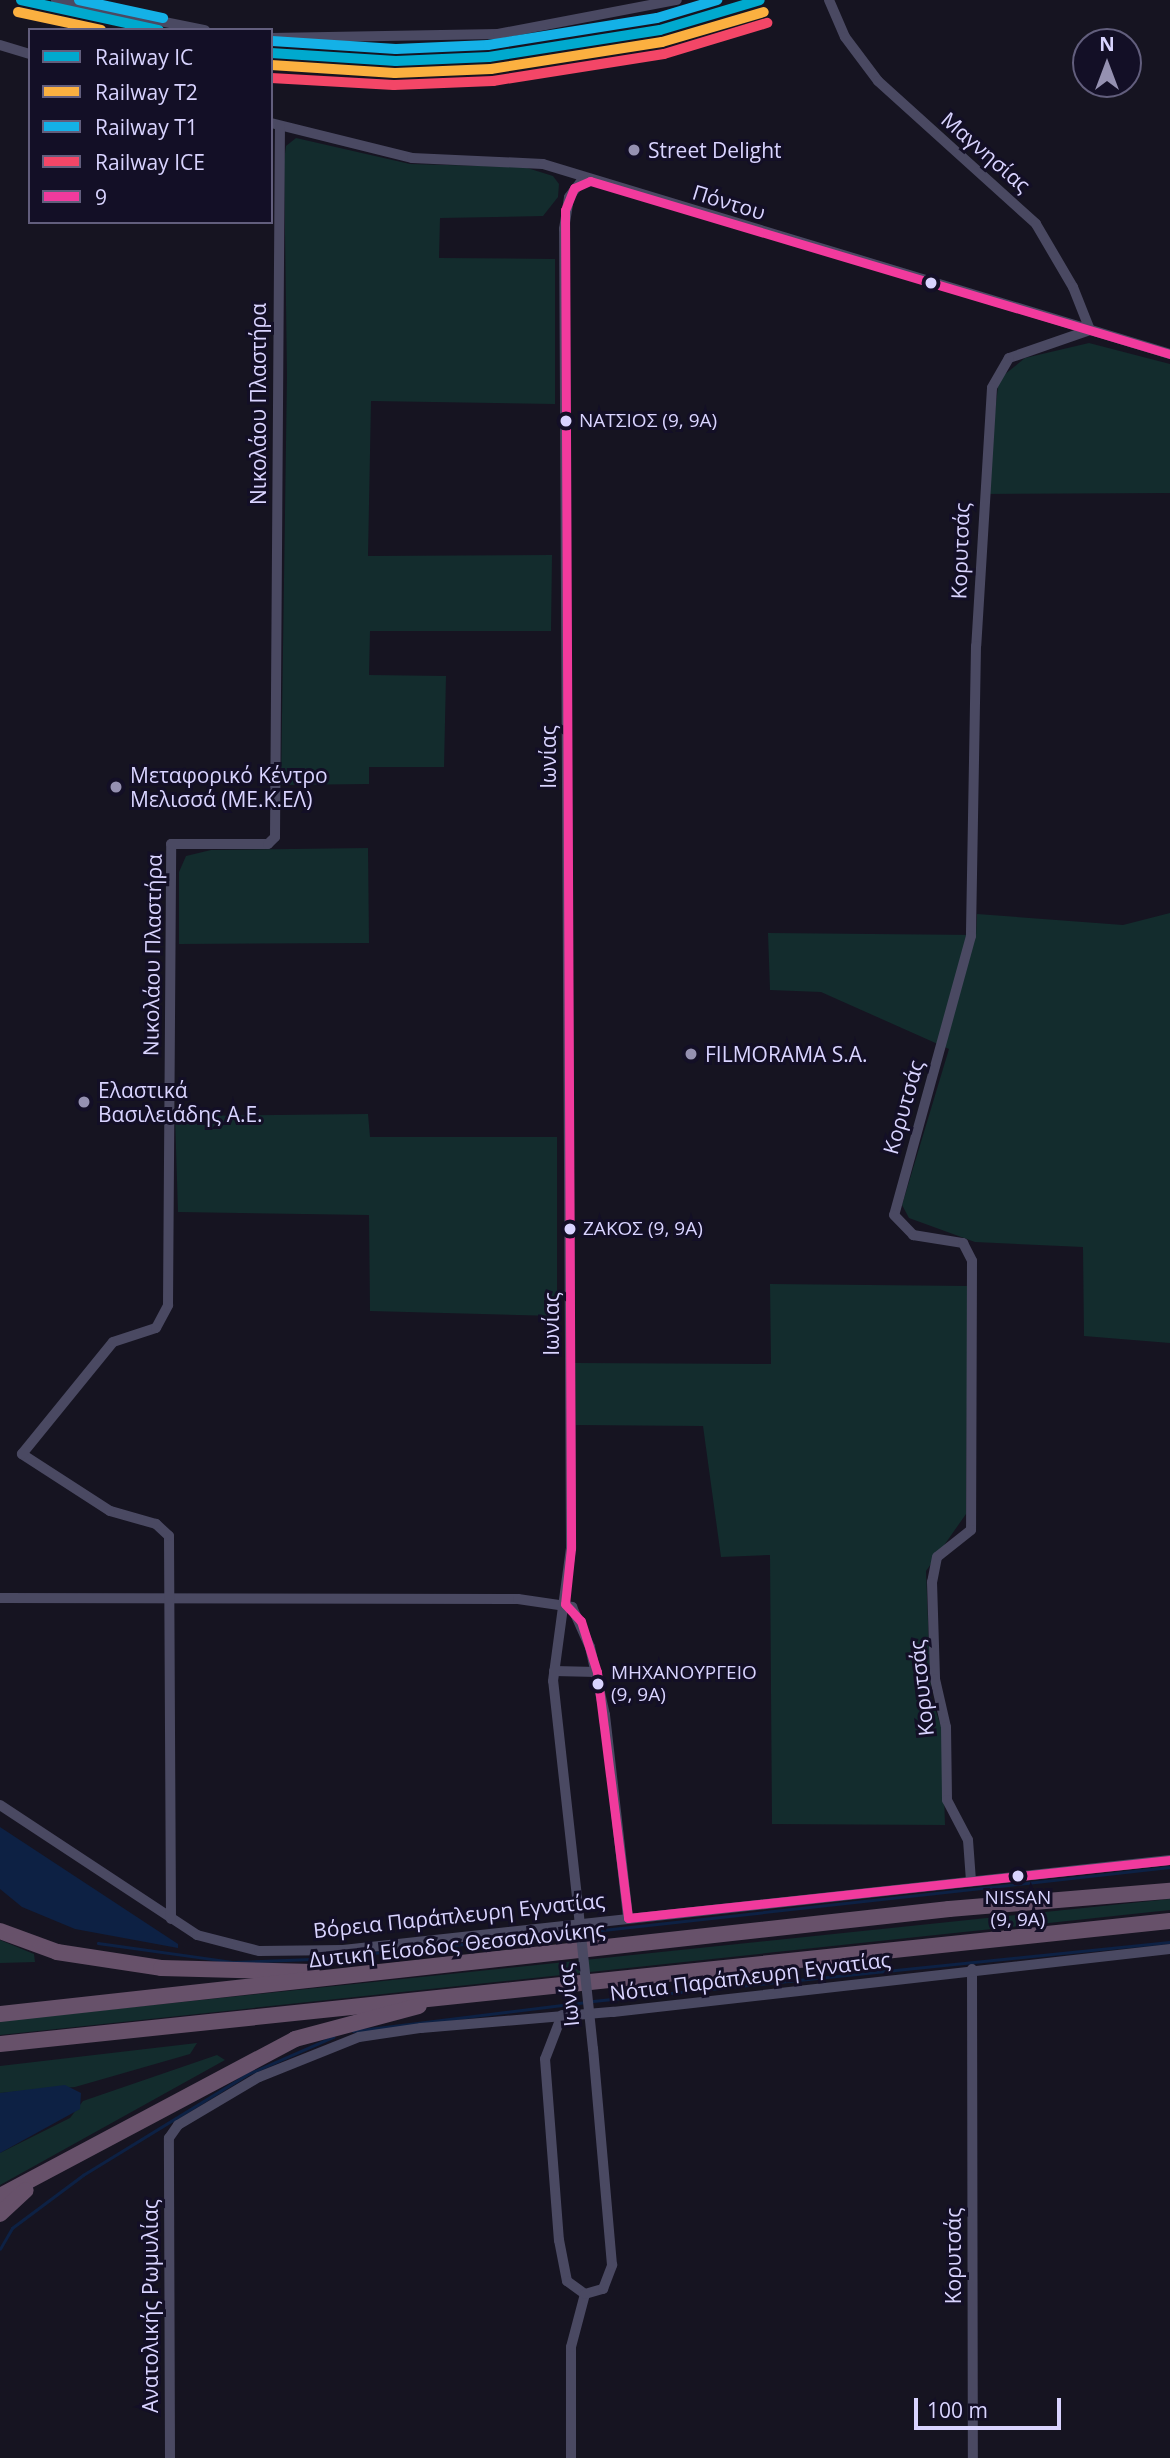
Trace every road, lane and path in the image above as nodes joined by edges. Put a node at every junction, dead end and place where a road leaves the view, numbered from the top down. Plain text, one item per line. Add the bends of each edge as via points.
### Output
1 (56, 0) edge
2 (829, 0) edge
3 (670, 1) edge
4 (195, 28) edge
5 (273, 38) edge
6 (0, 45) edge
7 (28, 53) edge
8 (276, 125) edge
9 (590, 181) junction
10 (1090, 330) junction
11 (1170, 354) edge
12 (0, 1598) edge
13 (172, 1599) junction
14 (565, 1604) junction
15 (554, 1671) junction
16 (597, 1672) junction
17 (0, 1805) edge
18 (1170, 1860) edge
19 (971, 1881) junction
20 (1170, 1891) edge
21 (628, 1918) junction
22 (171, 1919) junction
23 (1170, 1922) edge
24 (0, 1931) edge
25 (1170, 1949) edge
26 (972, 1969) junction
27 (391, 1973) junction
28 (462, 1992) junction
29 (0, 2014) edge
30 (562, 2015) junction
31 (0, 2044) edge
32 (168, 2154) joint
33 (69, 2157) junction
34 (0, 2196) edge
35 (0, 2214) edge
36 (585, 2294) junction
37 (170, 2458) edge
38 (571, 2458) edge
39 (973, 2458) edge

1 - 4 street
2 - 10 street, Μαγνησίας via 878,81 1036,224 1073,287
3 - 5 street via 498,34
6 - 7 street
8 - 9 street, Πόντου via 412,158 523,159
8 - 13 street, Νικολάου Πλαστήρα via 275,837 268,844 171,844 168,1305 152,1331 113,1342 22,1454 116,1514 164,1528 172,1546
9 - 10 street, Πόντου
9 - 14 street, Ιωνίας via 580,183 569,197 565,229 571,1548
10 - 11 street, Πόντου
10 - 19 street, Κορυτσάς via 1009,358 992,388 977,607 971,936 894,1215 913,1235 963,1243 972,1261 971,1530 937,1557 932,1582 935,1679 946,1727 947,1800 968,1840
12 - 13 street
13 - 14 street
13 - 22 street
14 - 15 street, Ιωνίας
14 - 16 street via 581,1620
15 - 16 street
15 - 36 street, Ιωνίας, bridge via 612,2265 603,2289
16 - 21 street
17 - 22 street, Βόρεια Παράπλευρη Εγνατίας
18 - 19 street, Βόρεια Παράπλευρη Εγνατίας
19 - 21 street, Βόρεια Παράπλευρη Εγνατίας
20 - 27 highway, Δυτική Είσοδος Θεσσαλονίκης via 949,1909
21 - 22 street, Βόρεια Παράπλευρη Εγνατίας via 343,1950 273,1951 215,1941
23 - 28 highway
24 - 27 highway via 57,1952 161,1968
25 - 26 street, Νότια Παράπλευρη Εγνατίας
26 - 30 street, Νότια Παράπλευρη Εγνατίας
26 - 39 street, Κορυτσάς
27 - 29 highway, Δυτική Είσοδος Θεσσαλονίκης
28 - 31 highway
28 - 33 highway via 295,2039
30 - 32 street, Νότια Παράπλευρη Εγνατίας via 421,2028 327,2048 210,2104 173,2131
30 - 36 street via 545,2059 559,2240 567,2281
32 - 37 street, Ανατολικής Ρωμυλίας
33 - 34 highway
33 - 35 highway
36 - 38 street via 569,2364

